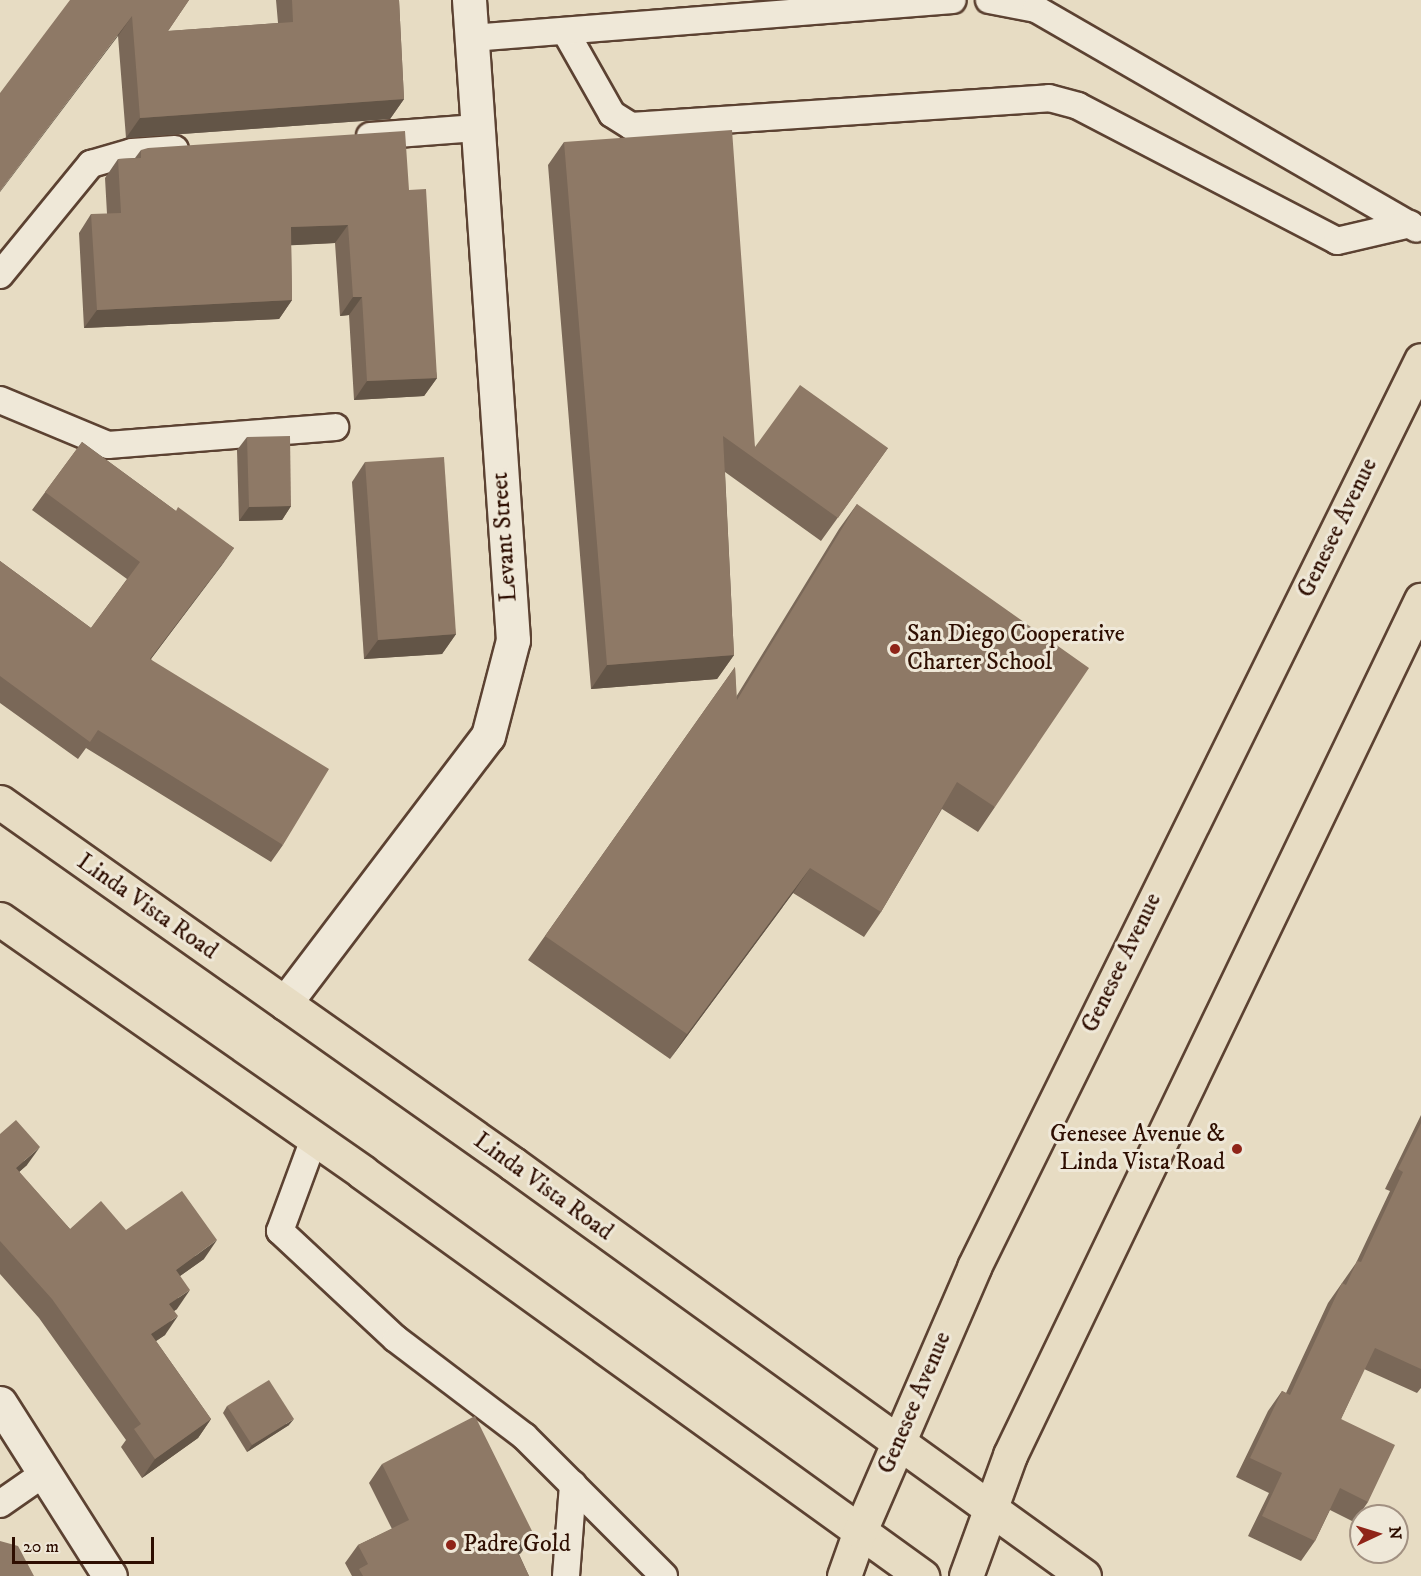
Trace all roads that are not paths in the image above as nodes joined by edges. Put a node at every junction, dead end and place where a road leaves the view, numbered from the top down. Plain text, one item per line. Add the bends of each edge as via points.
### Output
1 (469, 0) edge
2 (953, 0) edge
3 (989, 0) edge
4 (565, 31) junction
5 (472, 38) junction
6 (477, 128) junction
7 (342, 138) edge
8 (202, 148) edge
9 (1415, 228) edge
10 (0, 275) edge
11 (1421, 360) edge
12 (0, 400) edge
13 (335, 427) dead end
14 (1421, 600) edge
15 (0, 802) edge
16 (0, 919) edge
17 (285, 1003) junction
18 (314, 1138) junction
19 (0, 1402) edge
20 (897, 1443) junction
21 (46, 1472) junction
22 (573, 1484) junction
23 (0, 1504) edge
24 (990, 1507) junction
25 (860, 1531) junction
26 (110, 1576) edge
27 (566, 1576) edge
28 (664, 1576) edge
29 (844, 1576) edge
30 (922, 1576) edge
31 (966, 1576) edge
32 (1084, 1576) edge

1 - 5 street, Levant Street
2 - 4 lane
3 - 9 lane via 1036,9
4 - 5 lane
4 - 9 lane via 612,114 631,126 1049,98 1078,106 1336,241
5 - 6 street, Levant Street
6 - 7 lane
6 - 17 street, Levant Street via 513,640 488,736
8 - 10 lane via 132,153 91,164
11 - 20 main road, Genesee Avenue via 1091,1024 974,1267
12 - 13 lane via 108,445
14 - 24 main road via 1010,1455
15 - 17 main road, Linda Vista Road
16 - 18 main road
17 - 20 main road, Linda Vista Road
18 - 22 lane via 280,1231 396,1339 524,1436
18 - 25 main road
19 - 21 street
20 - 24 main road, Linda Vista Road
20 - 25 main road, Genesee Avenue
21 - 23 lane
21 - 26 street
22 - 27 lane
22 - 28 lane
24 - 31 main road
24 - 32 main road, Linda Vista Road
25 - 29 main road, Genesee Avenue
25 - 30 main road

